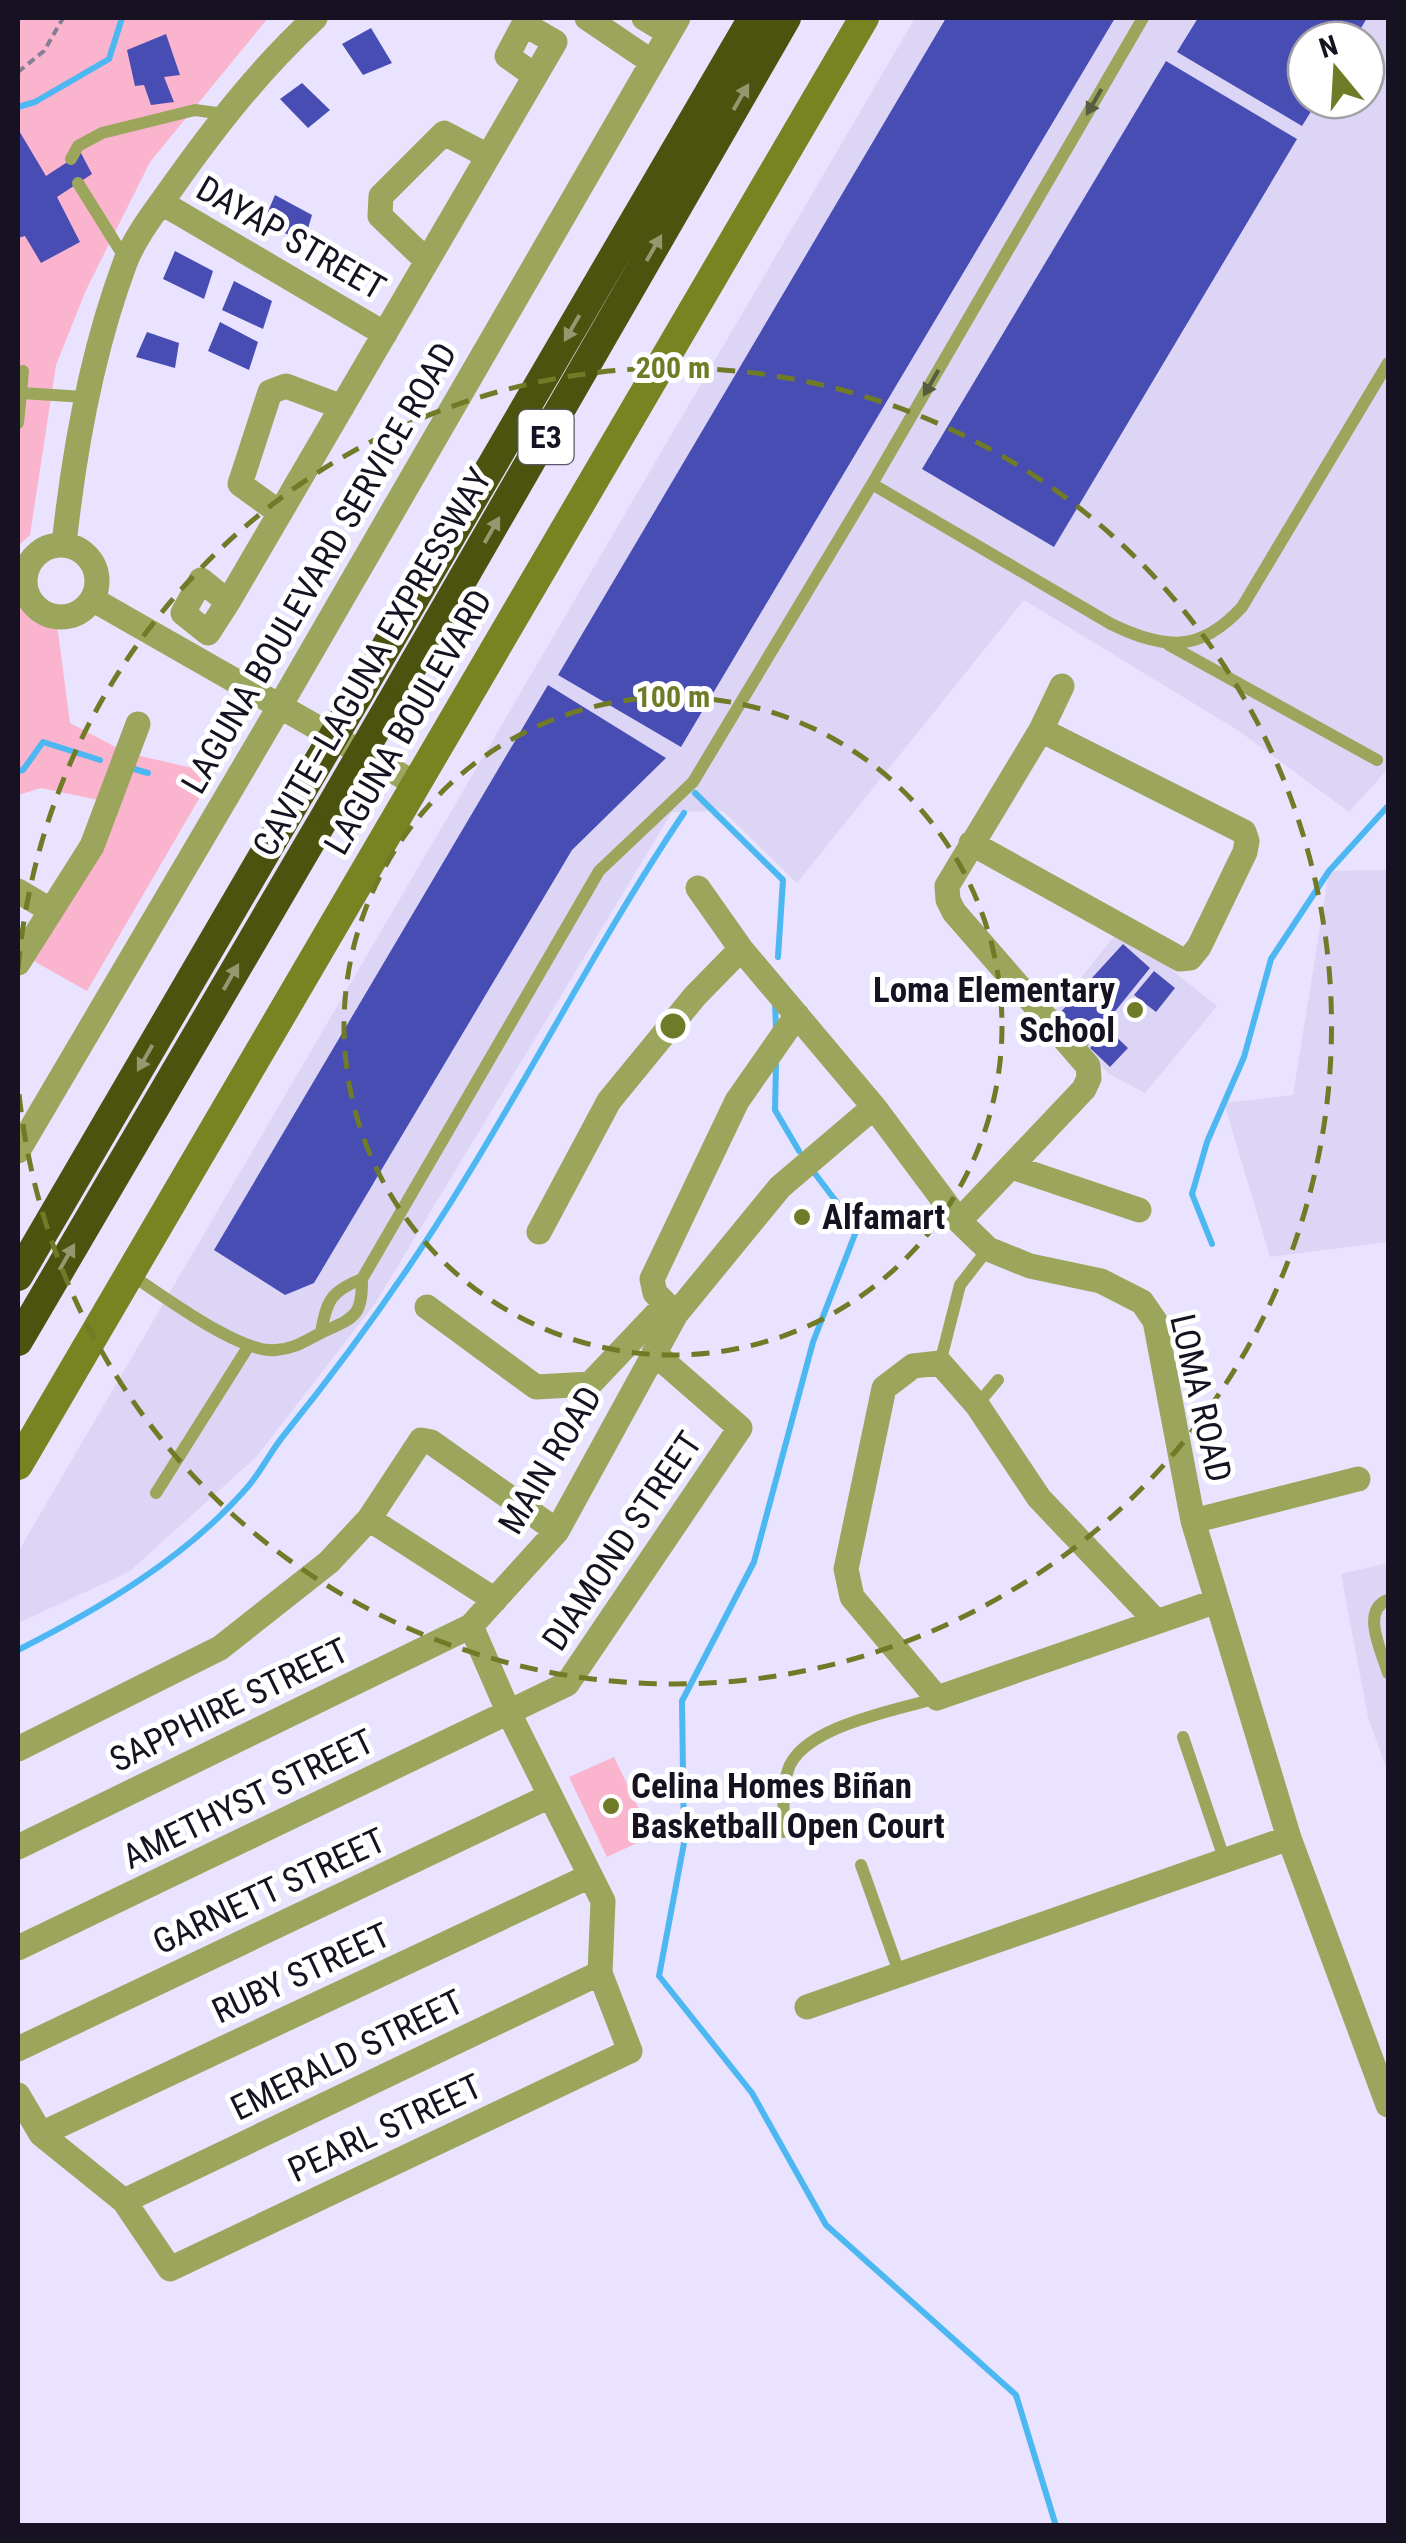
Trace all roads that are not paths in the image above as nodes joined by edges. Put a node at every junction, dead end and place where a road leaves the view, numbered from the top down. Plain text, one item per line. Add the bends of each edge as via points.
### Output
1 (315, 18) edge
2 (587, 18) edge
3 (644, 18) edge
4 (864, 18) edge
5 (1143, 18) edge
6 (779, 20) edge
7 (674, 25) edge
8 (652, 62) junction
9 (535, 76) dead end
10 (224, 114) junction
11 (488, 156) junction
12 (71, 159) dead end
13 (78, 183) dead end
14 (162, 202) junction
15 (126, 260) junction
16 (426, 262) junction
17 (385, 334) junction
18 (1388, 363) edge
19 (24, 371) dead end
20 (21, 393) junction
21 (85, 397) junction
22 (342, 407) junction
23 (18, 423) edge
24 (872, 484) junction
25 (280, 513) junction
26 (64, 545) junction
27 (22, 592) edge
28 (92, 599) junction
29 (228, 602) dead end
30 (1169, 645) junction
31 (1062, 686) dead end
32 (280, 706) junction
33 (138, 724) dead end
34 (1040, 730) junction
35 (1377, 760) dead end
36 (416, 784) junction
37 (971, 842) junction
38 (698, 888) dead end
39 (18, 891) edge
40 (50, 910) junction
41 (741, 949) junction
42 (18, 964) edge
43 (798, 1015) junction
44 (874, 1107) junction
45 (18, 1152) edge
46 (1012, 1168) junction
47 (1139, 1210) dead end
48 (959, 1221) junction
49 (539, 1232) dead end
50 (988, 1249) junction
51 (129, 1274) junction
52 (18, 1276) edge
53 (362, 1279) junction
54 (428, 1307) dead end
55 (664, 1327) junction
56 (322, 1332) junction
57 (18, 1341) edge
58 (248, 1347) junction
59 (940, 1363) junction
60 (998, 1380) dead end
61 (977, 1405) junction
62 (18, 1465) edge
63 (1358, 1479) dead end
64 (156, 1492) dead end
65 (369, 1519) junction
66 (1193, 1521) junction
67 (557, 1531) junction
68 (495, 1600) junction
69 (1388, 1600) edge
70 (1217, 1601) junction
71 (1156, 1621) junction
72 (471, 1626) junction
73 (1388, 1673) edge
74 (937, 1698) junction
75 (508, 1712) junction
76 (1183, 1738) dead end
77 (18, 1749) edge
78 (550, 1796) junction
79 (783, 1832) dead end
80 (1289, 1838) junction
81 (18, 1846) edge
82 (1225, 1861) junction
83 (862, 1865) dead end
84 (590, 1876) junction
85 (18, 1948) edge
86 (600, 1972) junction
87 (900, 1974) junction
88 (807, 2007) dead end
89 (18, 2049) edge
90 (18, 2095) edge
91 (1388, 2105) edge
92 (41, 2134) junction
93 (124, 2201) junction

1 - 10 street
2 - 8 street
3 - 7 street
4 - 36 main road, LAGUNA BOULEVARD
5 -> 24 lane
6 -> 52 highway, CAVITE–LAGUNA EXPRESSWAY / E3, bridge via 362,688
57 -> 6 highway, CAVITE–LAGUNA EXPRESSWAY / E3, bridge
7 - 8 street, LAGUNA BOULEVARD SERVICE ROAD
8 - 32 street, LAGUNA BOULEVARD SERVICE ROAD
9 - 11 street
10 - 12 lane via 195,110 102,134 78,146
10 - 14 street
11 - 16 street
11 - 16 street via 444,132 381,196 380,216
13 - 15 lane
14 - 15 street
14 - 17 street, DAYAP STREET
15 - 21 street
16 - 17 street
17 - 22 street
18 - 30 lane via 1242,607 1210,634
19 - 20 lane
20 - 21 lane
20 - 23 lane
21 - 26 street
22 - 25 street
22 - 25 street via 286,386 270,392 240,484
24 - 30 lane via 1111,624
24 - 53 lane via 692,782 599,871
25 - 29 street
26 - 27 street via 34,558
26 - 28 street via 93,564
27 - 28 street via 56,617 77,613
28 - 32 street
30 - 35 lane
31 - 34 street
32 - 36 street
32 - 45 street, LAGUNA BOULEVARD SERVICE ROAD
33 - 40 street via 92,846
34 - 37 street
34 - 37 street via 1244,832 1245,852 1199,947 1180,959
36 - 51 main road, LAGUNA BOULEVARD
37 - 46 street via 948,886 954,912 1088,1066 1084,1088
38 - 41 street, LOMA ROAD
39 - 40 street
40 - 42 street
41 - 43 street, LOMA ROAD
41 - 49 street via 609,1102
43 - 44 street, LOMA ROAD
43 - 55 street via 737,1101 652,1280
44 - 48 street, LOMA ROAD
44 - 55 street via 780,1187
46 - 47 street
46 - 48 street
48 - 50 street, LOMA ROAD
50 - 59 lane via 960,1286
50 - 66 street, LOMA ROAD via 1101,1281 1142,1302 1155,1321
51 - 58 lane
51 - 62 main road, LAGUNA BOULEVARD
53 - 56 lane via 340,1288 326,1305
53 - 56 lane via 362,1305 348,1322
54 - 55 street via 536,1387 590,1384
55 - 67 street, MAIN ROAD
55 - 75 street, DIAMOND STREET via 740,1428 566,1684
56 - 58 lane via 280,1350
58 - 64 lane
59 - 61 street
59 - 74 street via 913,1366 884,1388 846,1570 852,1597
60 - 61 lane
61 - 71 street via 1039,1498
63 - 66 street
65 - 67 street via 422,1440
65 - 68 street
65 - 77 street via 328,1562 220,1648
66 - 70 street, LOMA ROAD
67 - 68 street, MAIN ROAD
68 - 72 street, MAIN ROAD
69 - 73 lane via 1374,1612
70 - 71 street
70 - 80 street, LOMA ROAD
71 - 74 street
72 - 75 street
72 - 81 street, SAPPHIRE STREET
74 - 79 lane via 828,1732 803,1747 788,1768
75 - 78 street
75 - 85 street, AMETHYST STREET
76 - 82 lane
78 - 84 street
78 - 89 street, GARNETT STREET
80 - 82 street
80 - 91 street, LOMA ROAD
82 - 87 street
83 - 87 lane
84 - 86 street via 603,1901
84 - 92 street, RUBY STREET
86 - 93 street, EMERALD STREET
86 - 93 street, PEARL STREET via 630,2051 170,2269
87 - 88 street
90 - 92 street
92 - 93 street

